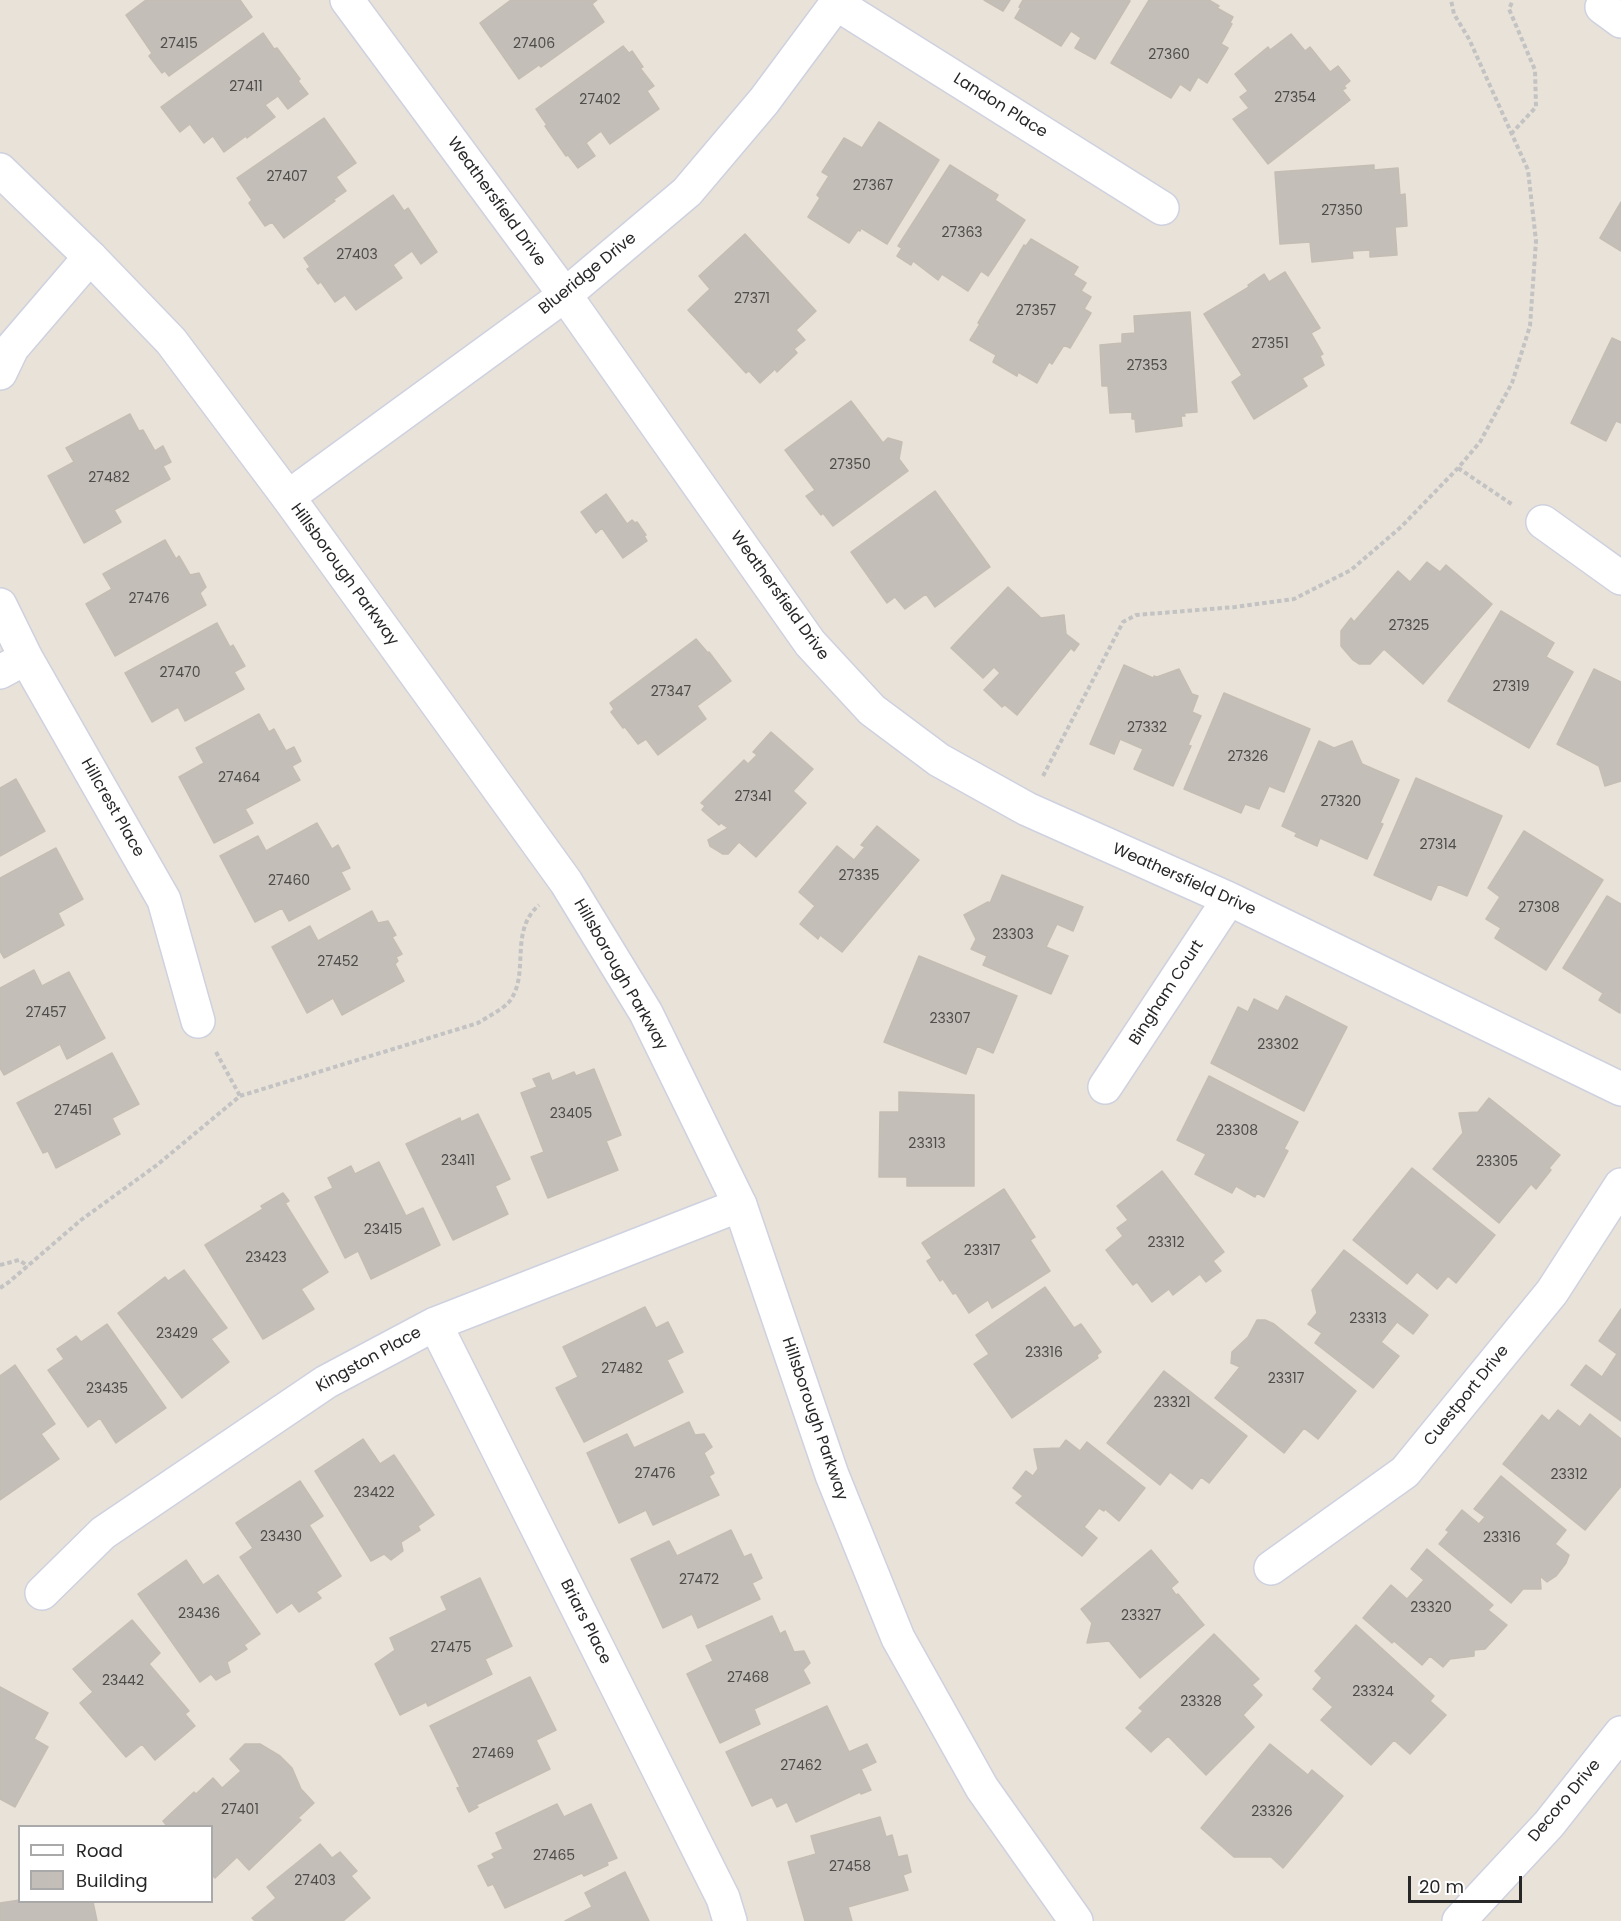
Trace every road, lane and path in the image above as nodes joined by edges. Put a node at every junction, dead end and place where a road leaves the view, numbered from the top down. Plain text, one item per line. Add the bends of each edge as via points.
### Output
1 (347, 0) edge
2 (1451, 0) edge
3 (1514, 0) edge
4 (838, 2) edge
5 (1511, 134) junction
6 (0, 170) edge
7 (1162, 208) dead end
8 (90, 257) junction
9 (565, 295) junction
10 (0, 373) edge
11 (1458, 468) junction
12 (288, 497) junction
13 (1543, 522) joint
14 (1621, 578) edge
15 (0, 604) edge
16 (13, 665) edge
17 (1026, 809) junction
18 (566, 882) junction
19 (1229, 899) junction
20 (198, 1021) joint
21 (1105, 1087) dead end
22 (1621, 1089) edge
23 (240, 1096) junction
24 (1621, 1185) edge
25 (740, 1205) junction
26 (0, 1265) edge
27 (28, 1266) junction
28 (0, 1288) edge
29 (435, 1324) junction
30 (1271, 1568) dead end
31 (42, 1593) dead end
32 (1621, 1733) edge
33 (730, 1921) edge
34 (1076, 1921) edge
35 (1459, 1921) edge

1 - 9 street, Weathersfield Drive
2 - 5 path
3 - 5 path via 1509,9 1535,70 1536,107
4 - 7 street, Landon Place
4 - 9 street, Blueridge Drive via 764,101 687,192
5 - 11 path via 1528,170 1536,241 1530,326 1512,383 1480,442
6 - 8 street, Hillsborough Parkway
8 - 10 street via 12,348
8 - 12 street, Hillsborough Parkway via 171,341
9 - 12 street, Blueridge Drive
9 - 17 street, Weathersfield Drive via 818,651 872,710 939,760
11 - 13 path
11 - 17 path via 1401,527 1350,570 1294,599 1136,615 1123,622
12 - 18 street, Hillsborough Parkway
13 - 14 street
15 - 16 street, Hillcrest Place
16 - 20 street, Hillcrest Place via 164,900
17 - 19 street, Weathersfield Drive
18 - 23 path via 534,910 521,934 518,985 508,1003 478,1023
18 - 25 street, Hillsborough Parkway via 646,1013
19 - 21 street, Bingham Court
19 - 22 street, Weathersfield Drive
20 - 23 path
23 - 27 path
24 - 30 street, Cuestport Drive via 1552,1292 1405,1472
25 - 29 street, Kingston Place
25 - 34 street, Hillsborough Parkway via 832,1475 898,1638 982,1788
26 - 27 path via 19,1260
27 - 28 path
29 - 31 street, Kingston Place via 326,1382 103,1533
29 - 33 street, Briars Place via 723,1898
32 - 35 street, Decoro Drive via 1549,1824

